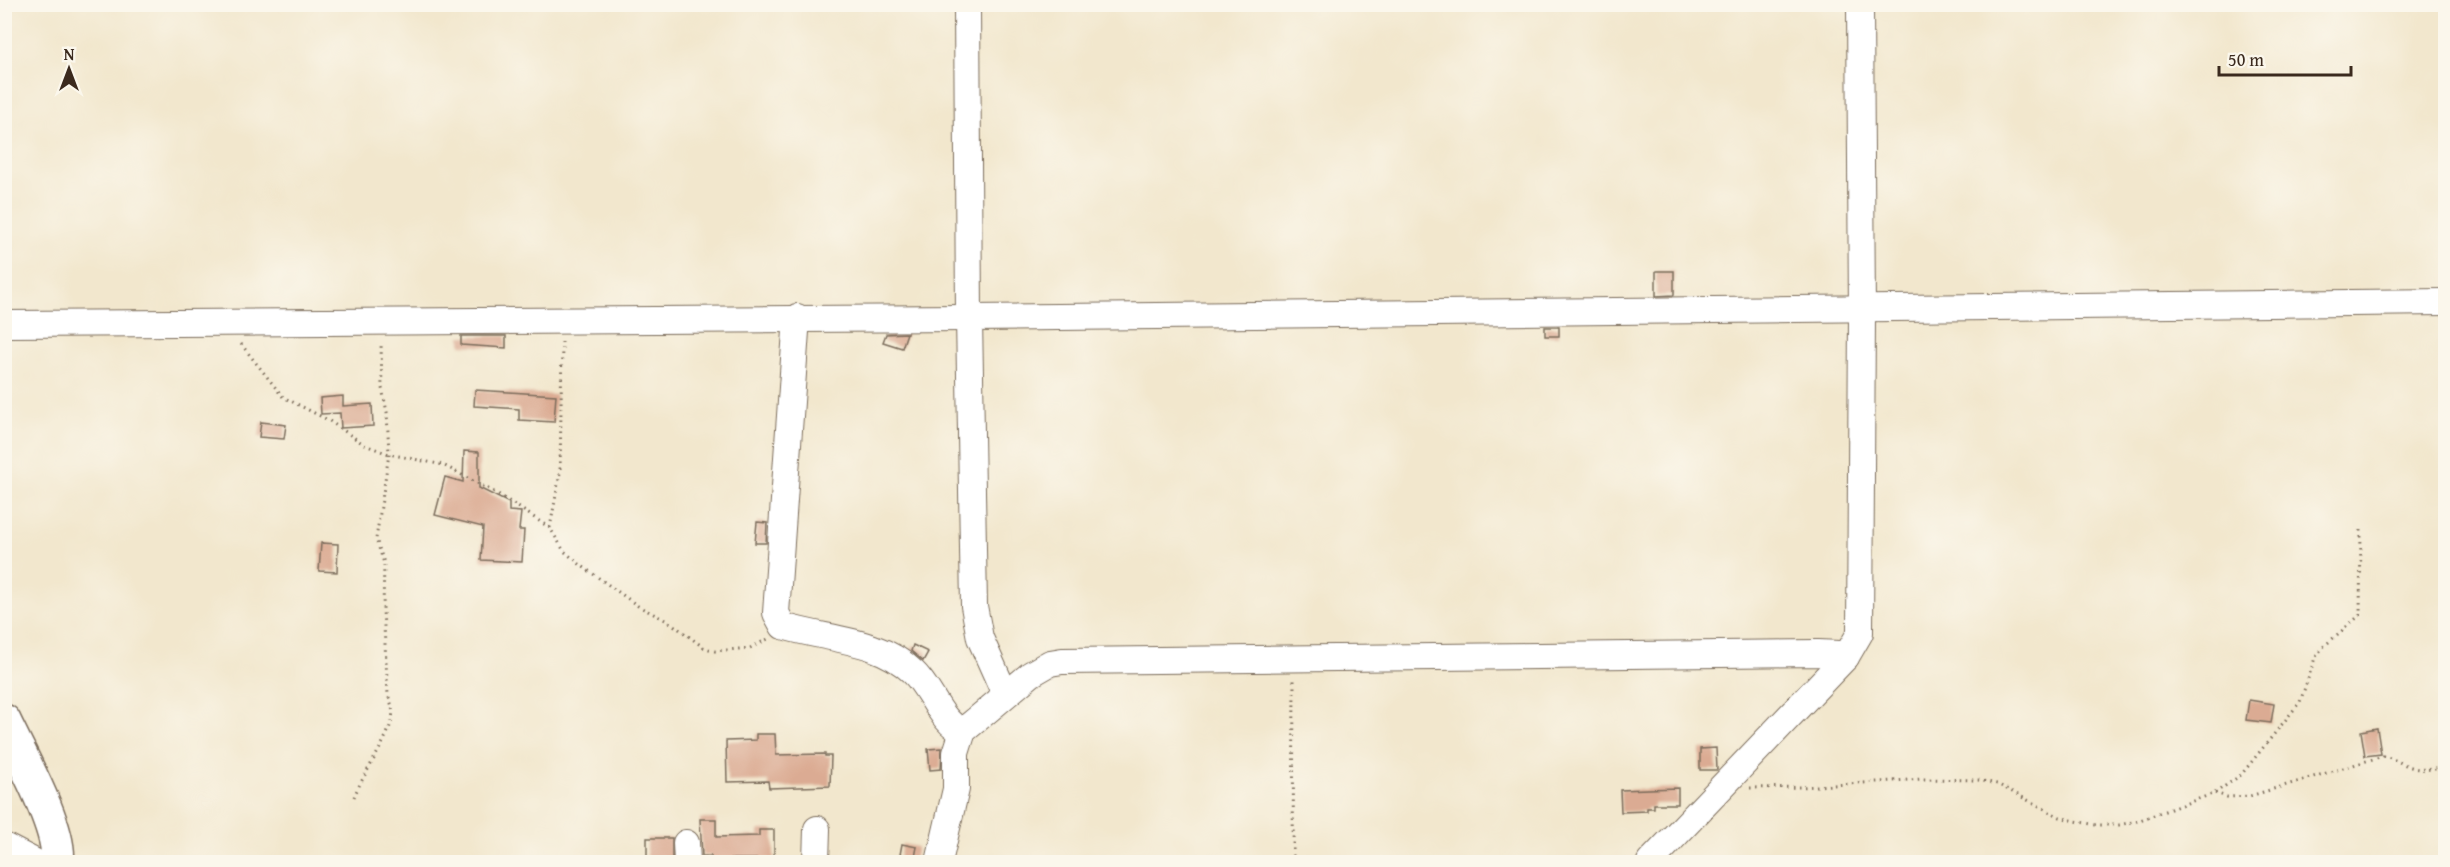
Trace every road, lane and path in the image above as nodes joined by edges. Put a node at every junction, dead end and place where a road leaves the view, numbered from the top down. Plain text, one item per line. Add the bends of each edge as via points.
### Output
1 (967, 4) edge
2 (1860, 4) edge
3 (2445, 302) edge
4 (1862, 307) junction
5 (797, 317) junction
6 (969, 318) junction
7 (562, 320) junction
8 (223, 321) junction
9 (380, 321) junction
10 (4, 324) edge
11 (389, 454) junction
12 (550, 528) junction
13 (2361, 530) dead end
14 (783, 626) junction
15 (1846, 657) junction
16 (1294, 660) junction
17 (1005, 694) junction
18 (4, 721) edge
19 (963, 731) junction
20 (2445, 768) edge
21 (1721, 789) junction
22 (2215, 793) junction
23 (354, 797) dead end
24 (818, 829) dead end
25 (4, 846) edge
26 (35, 862) edge
27 (57, 862) edge
28 (816, 862) edge
29 (939, 862) edge
30 (1293, 862) edge
31 (1650, 862) edge

1 - 6 street
2 - 4 street
3 - 4 street
4 - 6 street
4 - 15 street via 1861,621 1860,633
5 - 6 street
5 - 7 street
5 - 14 street via 776,613
6 - 17 street via 974,606 980,639
7 - 9 street
7 - 12 path via 560,472
8 - 9 street
8 - 10 street
8 - 11 path via 283,398 328,420 365,446
9 - 11 path
11 - 12 path via 443,465
11 - 23 path via 376,539 384,563 382,610 392,719
12 - 14 path via 564,551 582,566 703,647 715,651 750,648
13 - 22 path via 2360,615 2323,647 2315,658 2300,702 2241,775
14 - 19 street via 884,652 913,671 947,720
15 - 16 street via 1818,654
15 - 21 street
16 - 17 street via 1062,661 1041,668
16 - 30 path
17 - 19 street
18 - 27 main road via 51,822 58,841
19 - 29 street via 956,753 956,789
20 - 22 path via 2410,767 2384,756 2250,796
21 - 22 path via 1923,778 1978,780 2003,786 2060,817 2096,825 2137,821
21 - 31 street
24 - 28 street
25 - 26 street

